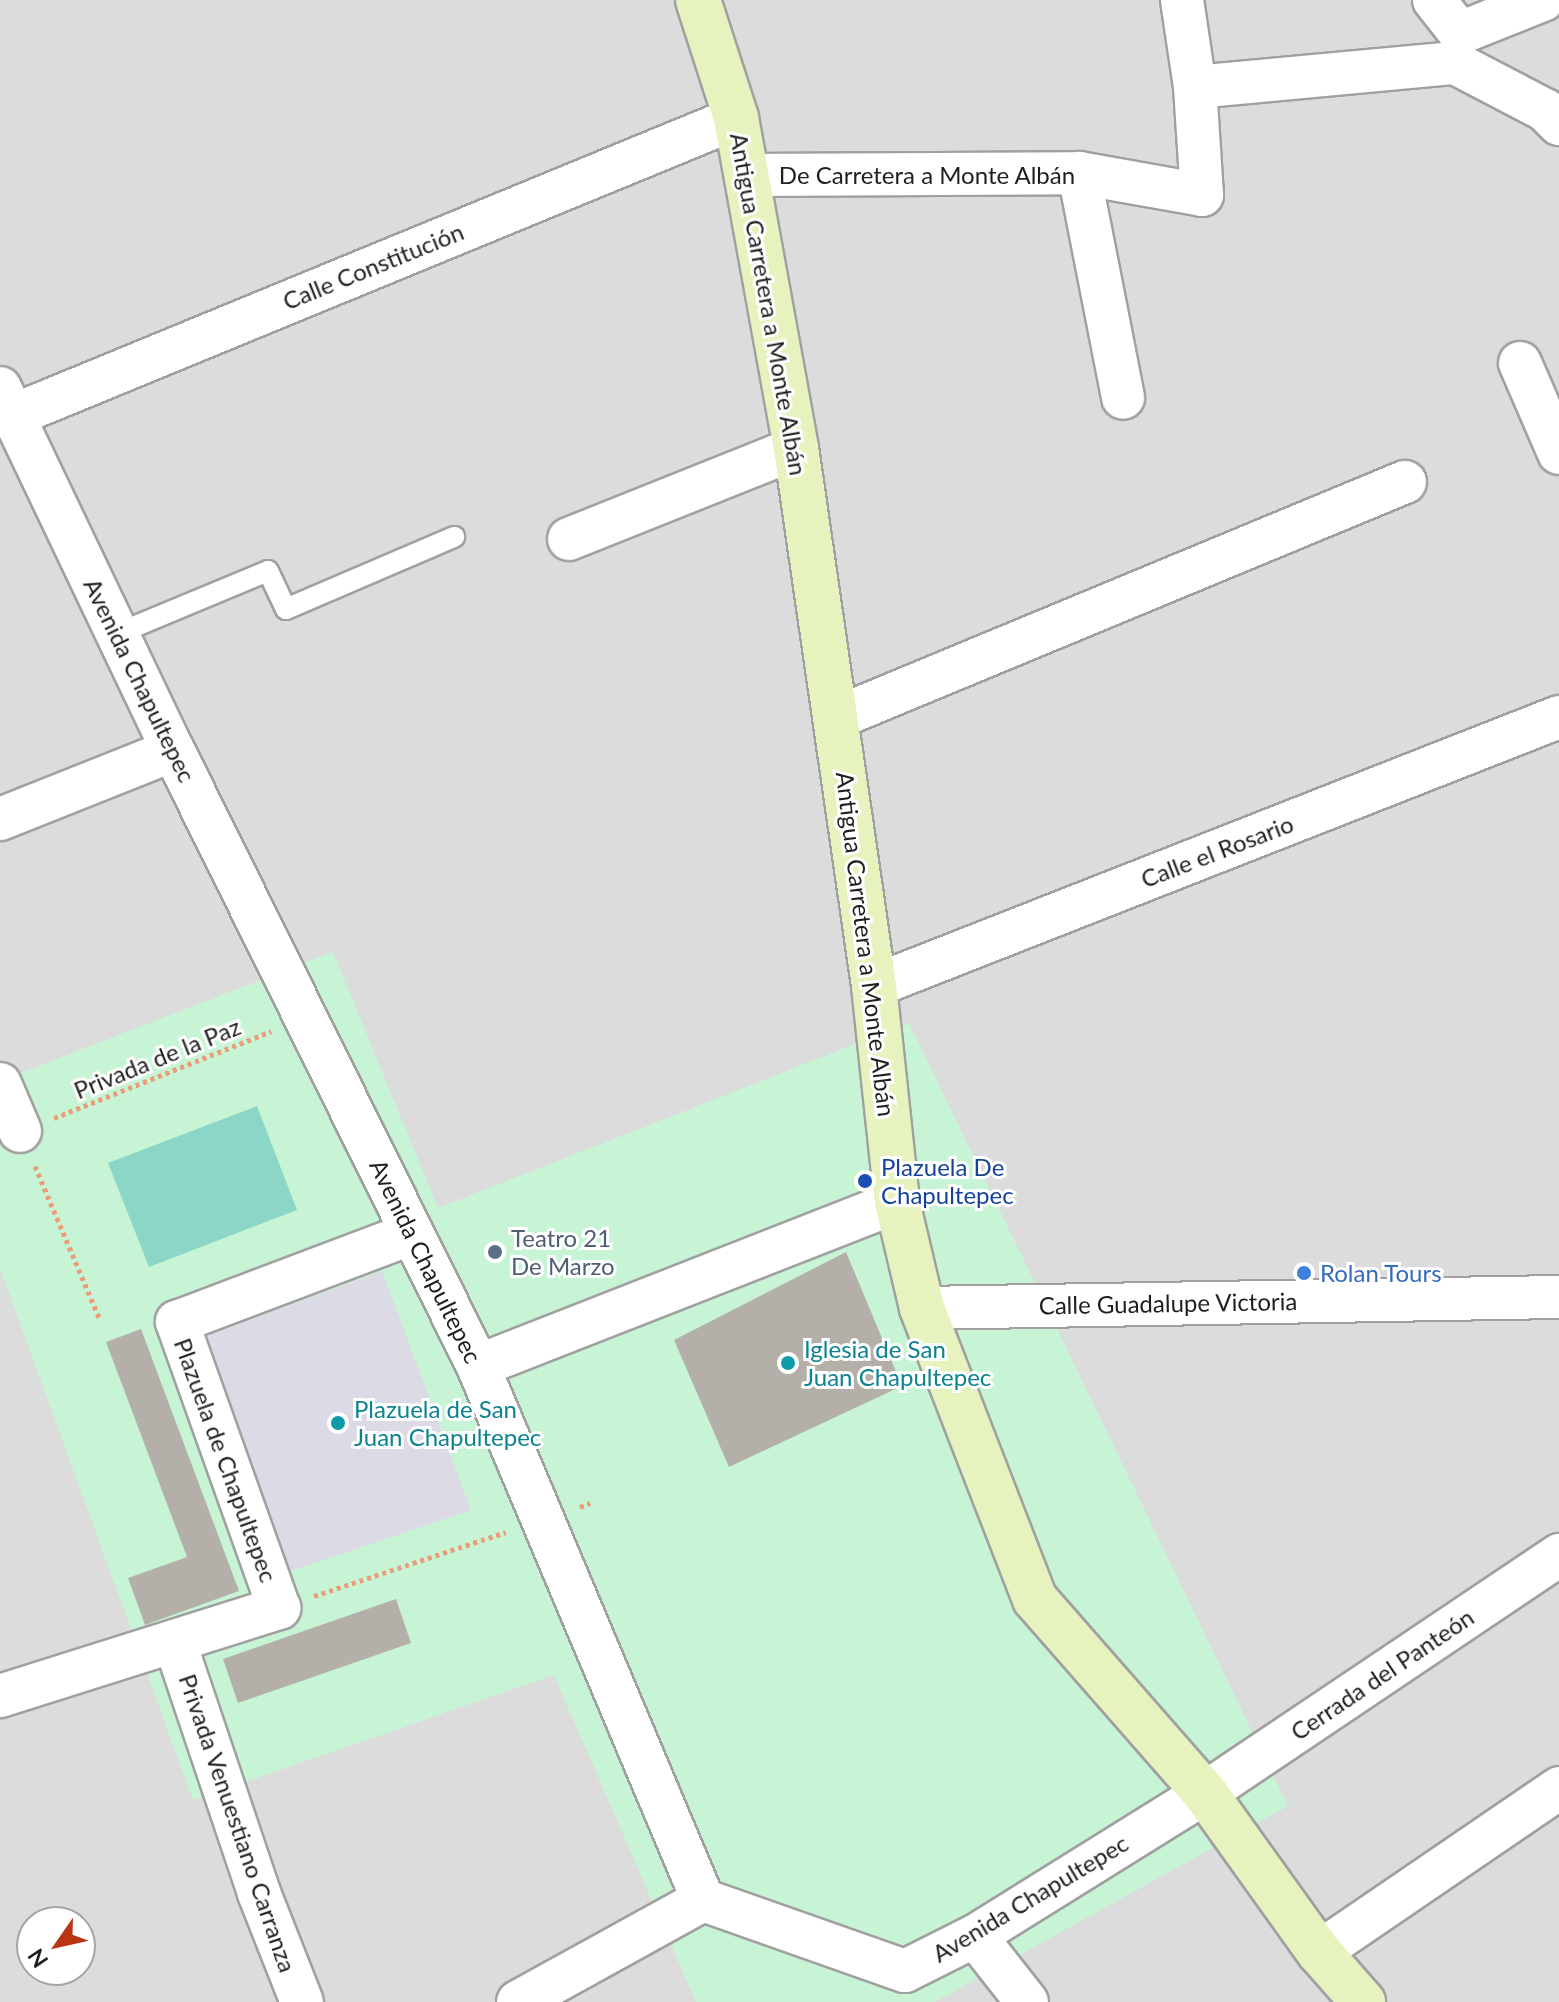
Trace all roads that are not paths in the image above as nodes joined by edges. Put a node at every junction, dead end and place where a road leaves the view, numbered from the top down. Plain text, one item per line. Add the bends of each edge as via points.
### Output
1 (698, 0) edge
2 (1182, 0) edge
3 (1434, 0) edge
4 (1543, 0) edge
5 (1458, 48) junction
6 (1195, 87) junction
7 (736, 118) junction
8 (1559, 124) edge
9 (1079, 173) junction
10 (747, 175) junction
11 (1520, 363) dead end
12 (1123, 398) dead end
13 (6, 402) edge
14 (796, 448) junction
15 (1559, 453) edge
16 (1405, 482) dead end
17 (454, 537) dead end
18 (569, 539) dead end
19 (119, 633) junction
20 (1559, 717) edge
21 (836, 718) junction
22 (173, 750) junction
23 (0, 819) edge
24 (874, 986) junction
25 (0, 1084) edge
26 (20, 1131) road end
27 (897, 1202) junction
28 (412, 1233) junction
29 (1559, 1297) edge
30 (922, 1308) junction
31 (478, 1366) junction
32 (1559, 1555) edge
33 (175, 1643) junction
34 (0, 1696) edge
35 (1559, 1788) edge
36 (1205, 1793) junction
37 (703, 1900) junction
38 (975, 1936) junction
39 (1319, 1952) junction
40 (302, 2002) edge
41 (518, 2002) edge
42 (1027, 2002) edge
43 (1363, 2002) edge

1 - 7 street, Antigua Carretera a Monte Albán
2 - 6 street
3 - 5 street
4 - 5 street
5 - 6 street
5 - 8 street
6 - 9 street, De Carretera a Monte Albán via 1202,195
7 - 10 street, Antigua Carretera a Monte Albán
7 - 13 street, Calle Constitución
9 - 10 street, De Carretera a Monte Albán
9 - 12 street
10 - 14 street, Antigua Carretera a Monte Albán
11 - 15 street
13 - 19 street, Avenida Chapultepec
14 - 18 street
14 - 21 street, Antigua Carretera a Monte Albán
16 - 21 street
17 - 19 lane via 286,609 268,571
19 - 22 street, Avenida Chapultepec
20 - 24 street, Calle el Rosario
21 - 24 street, Antigua Carretera a Monte Albán
22 - 23 street
22 - 28 street, Avenida Chapultepec
24 - 27 street, Antigua Carretera a Monte Albán
25 - 26 street
27 - 30 street, Antigua Carretera a Monte Albán
27 - 31 street
28 - 31 street, Avenida Chapultepec
28 - 33 street, Plazuela de Chapultepec via 177,1322 279,1608
29 - 30 street, Calle Guadalupe Victoria
30 - 36 street, Antigua Carretera a Monte Albán via 1035,1599
31 - 37 street, Avenida Chapultepec
32 - 36 street, Cerrada del Panteón
33 - 34 street
33 - 40 street, Privada Venuestiano Carranza via 259,1893
35 - 39 street
36 - 38 street, Avenida Chapultepec
36 - 39 street, Antigua Carretera a Monte Albán
37 - 38 street, Avenida Chapultepec via 905,1971
37 - 41 street
38 - 42 street
39 - 43 street, Antigua Carretera a Monte Albán

